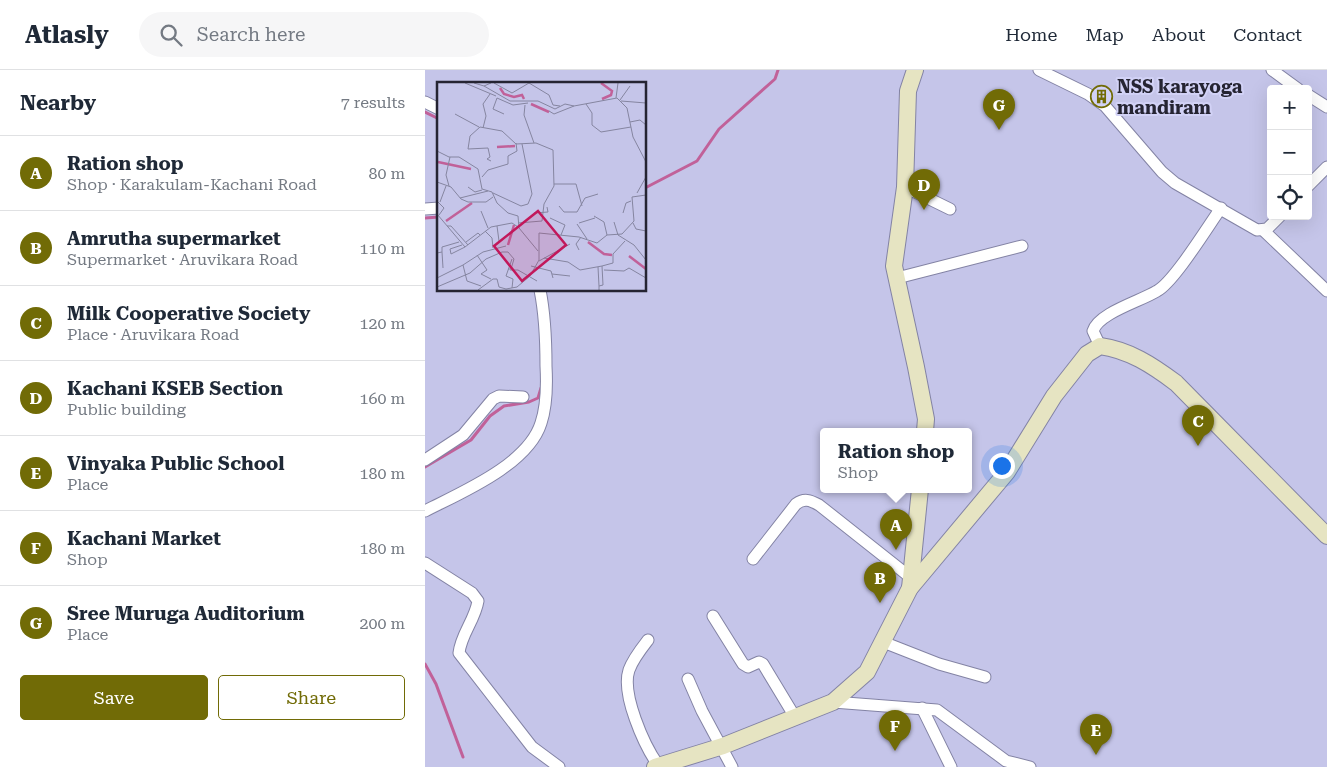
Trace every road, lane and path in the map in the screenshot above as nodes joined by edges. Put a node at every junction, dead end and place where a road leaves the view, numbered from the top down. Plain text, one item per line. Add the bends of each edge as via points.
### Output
1 (915, 70) edge
2 (1039, 70) edge
3 (1272, 70) edge
4 (1293, 85) edge
5 (1312, 98) edge
6 (425, 102) edge
7 (1327, 107) edge
8 (437, 108) edge
9 (1327, 167) edge
10 (1312, 182) edge
11 (905, 187) junction
12 (1221, 208) junction
13 (950, 209) dead end
14 (1276, 220) edge
15 (1263, 230) junction
16 (1022, 246) dead end
17 (897, 278) junction
18 (539, 291) edge
19 (1327, 291) edge
20 (1100, 346) junction
21 (523, 397) dead end
22 (925, 428) edge
23 (425, 460) edge
24 (920, 493) edge
25 (425, 511) edge
26 (1327, 536) edge
27 (753, 559) dead end
28 (425, 563) edge
29 (910, 583) junction
30 (713, 616) dead end
31 (647, 640) dead end
32 (883, 642) junction
33 (985, 677) dead end
34 (688, 679) dead end
35 (833, 702) junction
36 (922, 708) junction
37 (795, 717) junction
38 (723, 746) junction
39 (656, 766) edge
40 (559, 767) edge
41 (732, 767) edge
42 (951, 767) edge
43 (1030, 767) edge

1 - 11 main road via 908,91
2 - 12 street via 1093,97 1168,178
3 - 4 street
5 - 7 street
6 - 8 street
9 - 10 street
11 - 13 street
11 - 17 main road via 894,266
12 - 15 street via 1252,228
12 - 20 street via 1165,286 1094,326 1093,332
14 - 15 street
15 - 19 street
16 - 17 street
17 - 22 main road via 917,367
18 - 25 street via 547,389 541,423 524,450 489,478
20 - 26 main road via 1116,348 1151,364 1175,383
20 - 29 main road via 1087,354 1054,396 1007,472
21 - 23 street via 499,396 493,399 463,435
24 - 29 main road
27 - 29 street via 796,504 807,500 819,504
28 - 40 street via 472,593 478,601 459,653 532,747
29 - 32 main road
30 - 37 street via 743,664 748,667 759,662 763,664
31 - 39 street via 629,668 628,688 641,736
32 - 33 street via 939,664
32 - 35 main road via 867,672
34 - 38 street
35 - 36 street
35 - 37 main road
36 - 42 street
36 - 43 street via 945,714 1006,761
37 - 38 main road
38 - 39 main road
38 - 41 street

